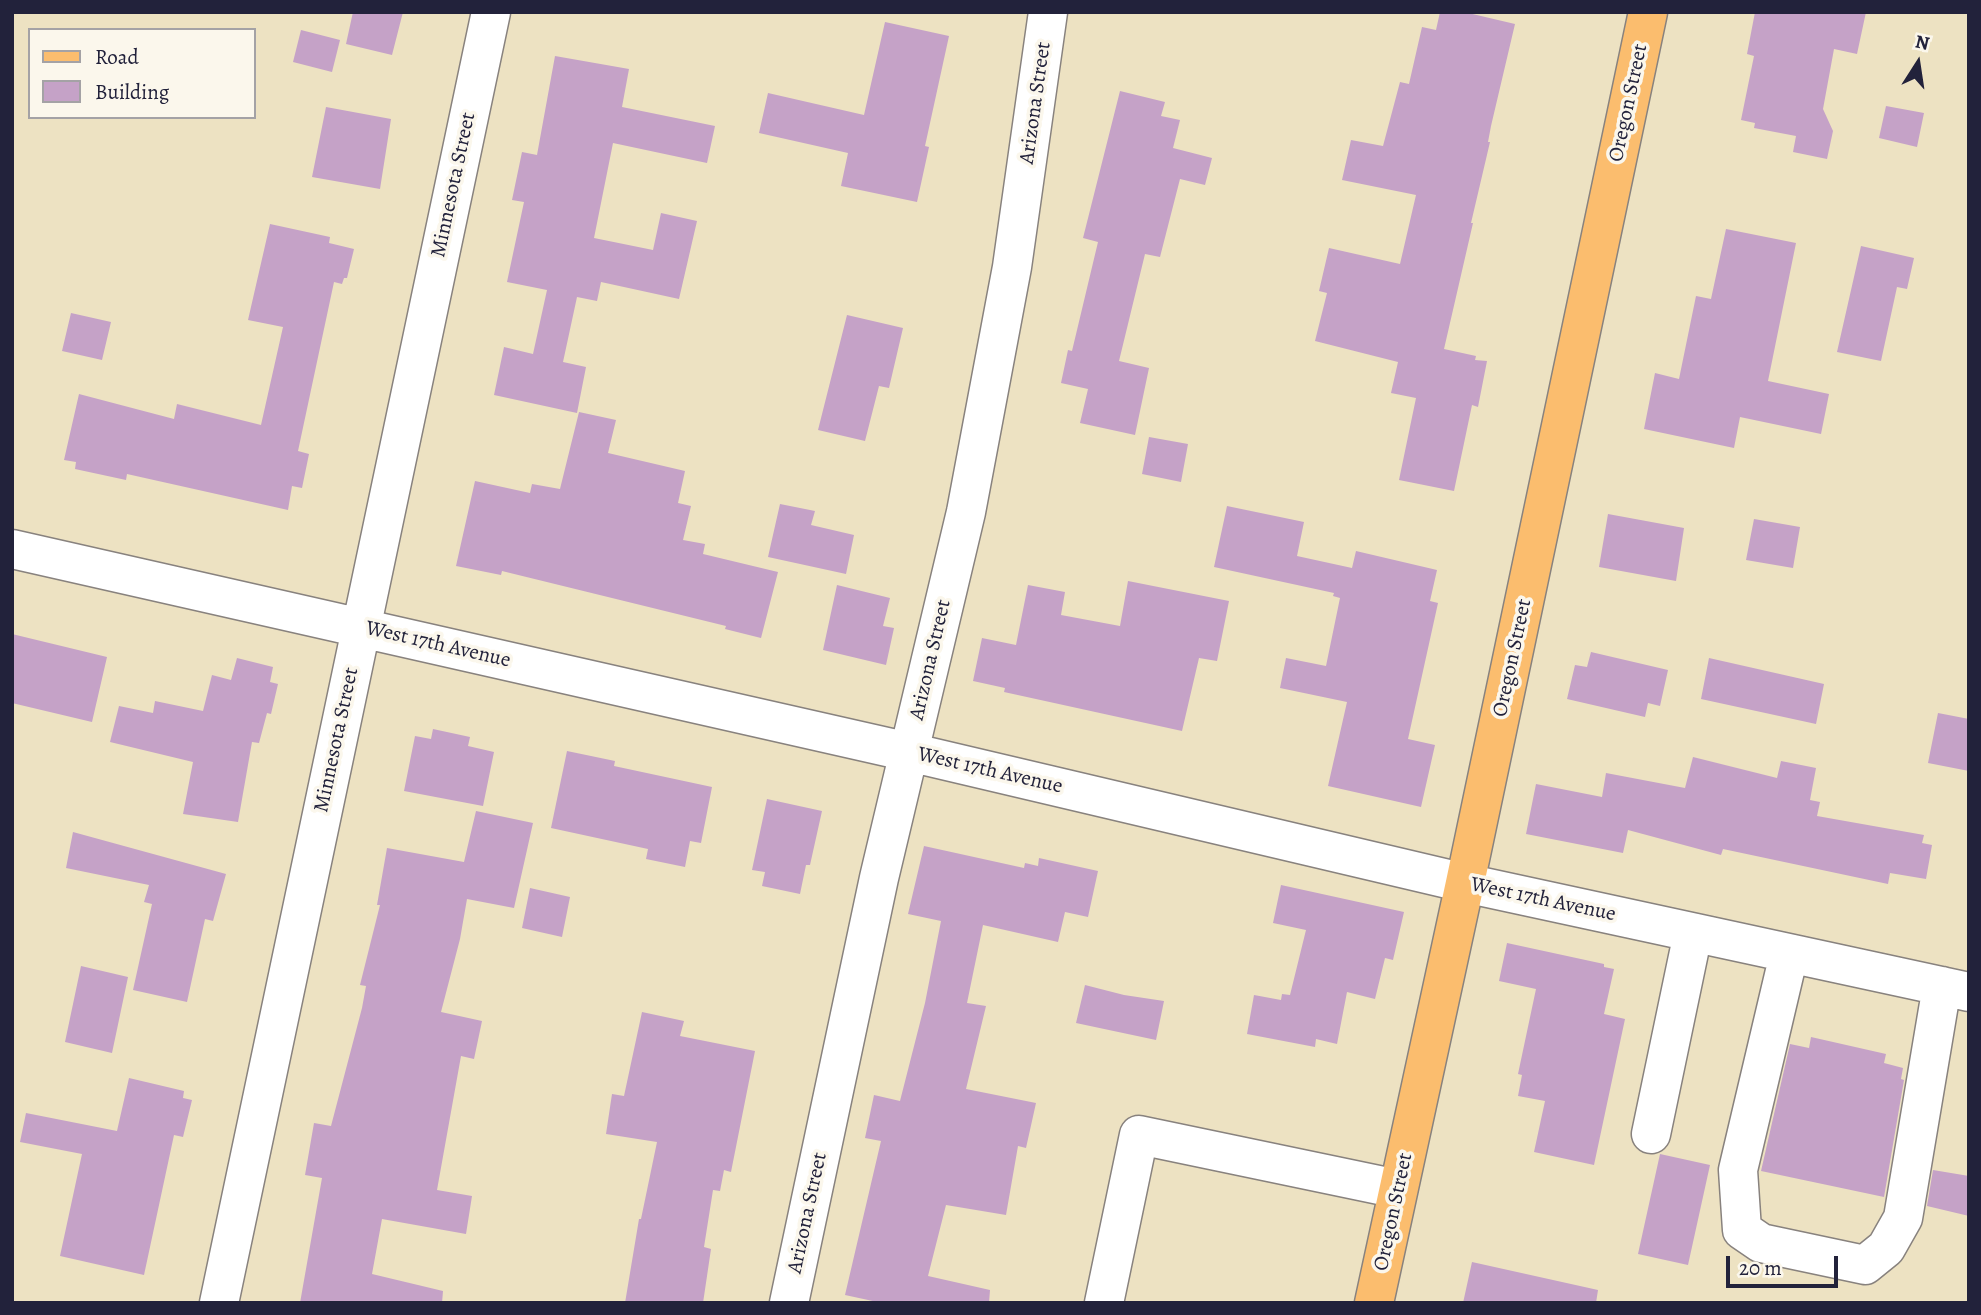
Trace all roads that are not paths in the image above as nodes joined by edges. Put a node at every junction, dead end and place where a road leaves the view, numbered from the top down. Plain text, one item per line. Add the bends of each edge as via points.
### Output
1 (491, 12) edge
2 (1048, 12) edge
3 (1648, 12) edge
4 (12, 549) edge
5 (361, 628) junction
6 (909, 752) junction
7 (1465, 883) junction
8 (1693, 933) junction
9 (1789, 954) junction
10 (1955, 989) edge
11 (1651, 1134) dead end
12 (1398, 1189) junction
13 (219, 1303) edge
14 (789, 1303) edge
15 (1104, 1303) edge
16 (1374, 1303) edge

1 - 5 street, Minnesota Street
2 - 6 street, Arizona Street via 1012,267 987,404
3 - 7 main road, Oregon Street
4 - 5 street, West 17th Avenue
5 - 6 street, West 17th Avenue
5 - 13 street, Minnesota Street
6 - 7 street, West 17th Avenue
6 - 14 street, Arizona Street
7 - 8 street, West 17th Avenue
7 - 12 main road, Oregon Street
8 - 9 street, West 17th Avenue
8 - 11 street
9 - 10 street, West 17th Avenue
9 - 10 street via 1738,1170 1742,1230 1760,1242 1865,1265 1886,1248 1903,1218
12 - 15 street via 1139,1135
12 - 16 main road, Oregon Street

